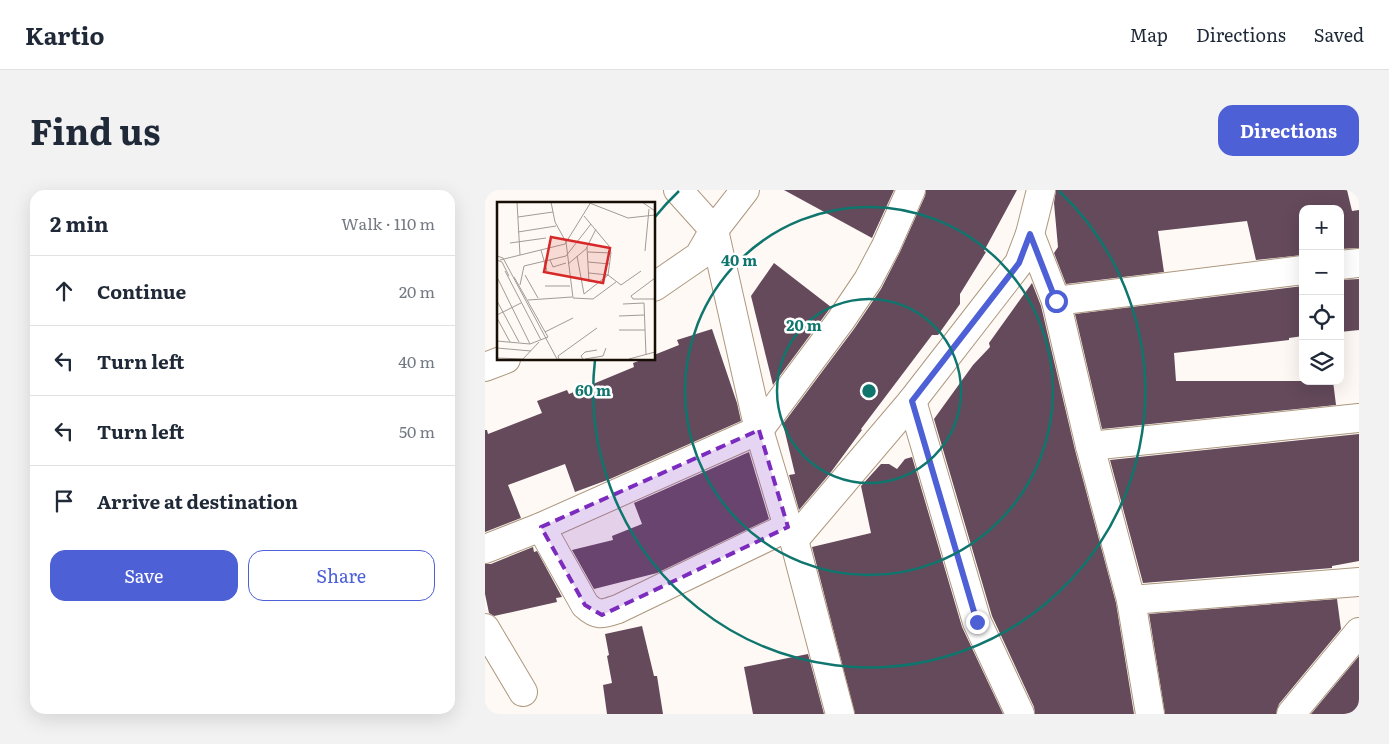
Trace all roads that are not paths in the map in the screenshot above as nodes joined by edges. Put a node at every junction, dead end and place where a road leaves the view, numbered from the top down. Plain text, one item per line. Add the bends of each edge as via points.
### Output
1 (679, 190) edge
2 (745, 190) edge
3 (911, 190) edge
4 (1041, 190) edge
5 (714, 230) junction
6 (1030, 234) junction
7 (1359, 263) edge
8 (1344, 265) edge
9 (1299, 271) edge
10 (655, 286) edge
11 (1056, 301) junction
12 (503, 360) edge
13 (485, 367) edge
14 (912, 401) junction
15 (1359, 418) edge
16 (759, 430) junction
17 (1090, 446) junction
18 (541, 527) junction
19 (791, 534) junction
20 (485, 550) edge
21 (1359, 582) edge
22 (1131, 600) junction
23 (485, 628) edge
24 (1359, 632) edge
25 (523, 692) dead end
26 (840, 714) edge
27 (1020, 714) edge
28 (1150, 714) edge
29 (1291, 714) edge

1 - 5 street
2 - 5 street
3 - 16 street via 868,280
4 - 6 street
5 - 10 street via 699,256
5 - 16 street
6 - 11 street
6 - 14 street via 1019,263
7 - 8 street
9 - 11 street
11 - 17 street
12 - 13 street
14 - 19 street
14 - 27 street via 977,622
15 - 17 street
16 - 18 street
16 - 19 street
17 - 22 street
18 - 19 street via 585,606 602,615
18 - 20 street
19 - 26 street
21 - 22 street
22 - 28 street
23 - 25 street
24 - 29 street

